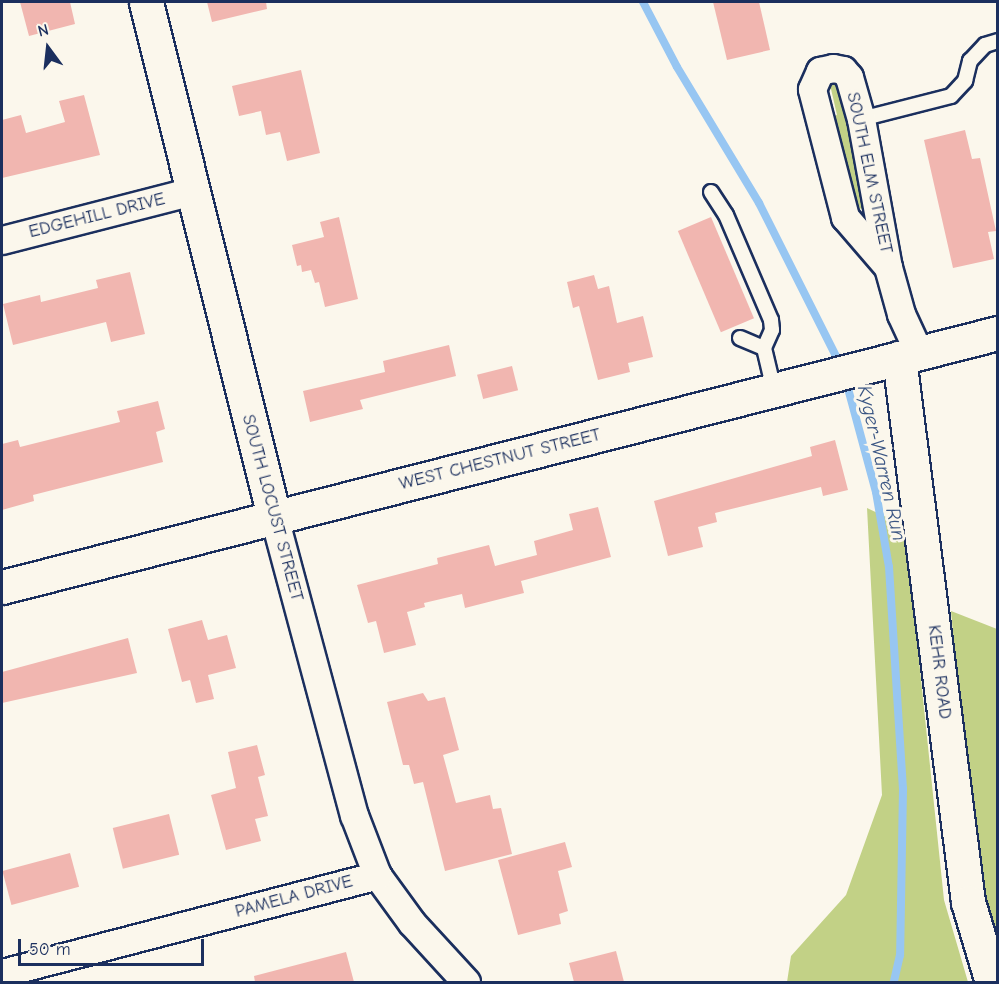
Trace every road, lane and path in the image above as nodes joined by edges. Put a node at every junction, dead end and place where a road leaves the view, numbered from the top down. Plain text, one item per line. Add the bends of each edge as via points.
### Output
1 (146, 2) edge
2 (998, 41) edge
3 (861, 119) junction
4 (193, 191) junction
5 (711, 192) dead end
6 (2, 240) edge
7 (888, 267) junction
8 (998, 333) edge
9 (740, 338) dead end
10 (764, 348) junction
11 (909, 356) junction
12 (774, 390) junction
13 (274, 517) junction
14 (2, 587) edge
15 (377, 875) junction
16 (2, 973) edge
17 (466, 982) edge
18 (992, 982) edge

1 - 4 street, SOUTH LOCUST STREET
2 - 3 lane via 985,45 970,61 965,81 951,96
3 - 7 street, SOUTH ELM STREET
3 - 7 street, SOUTH ELM STREET via 843,70 820,71 812,89 845,217
4 - 6 street, EDGEHILL DRIVE
4 - 13 street, SOUTH LOCUST STREET
5 - 10 lane via 726,215 771,320 772,330
7 - 11 street, SOUTH ELM STREET
8 - 11 street, WEST CHESTNUT STREET
9 - 10 lane
10 - 12 lane
11 - 12 street, WEST CHESTNUT STREET
11 - 18 street, KEHR ROAD via 968,902
12 - 13 street, WEST CHESTNUT STREET
13 - 14 street, WEST CHESTNUT STREET
13 - 15 street, SOUTH LOCUST STREET via 351,805
15 - 16 street, PAMELA DRIVE
15 - 17 street, SOUTH LOCUST STREET via 412,923

